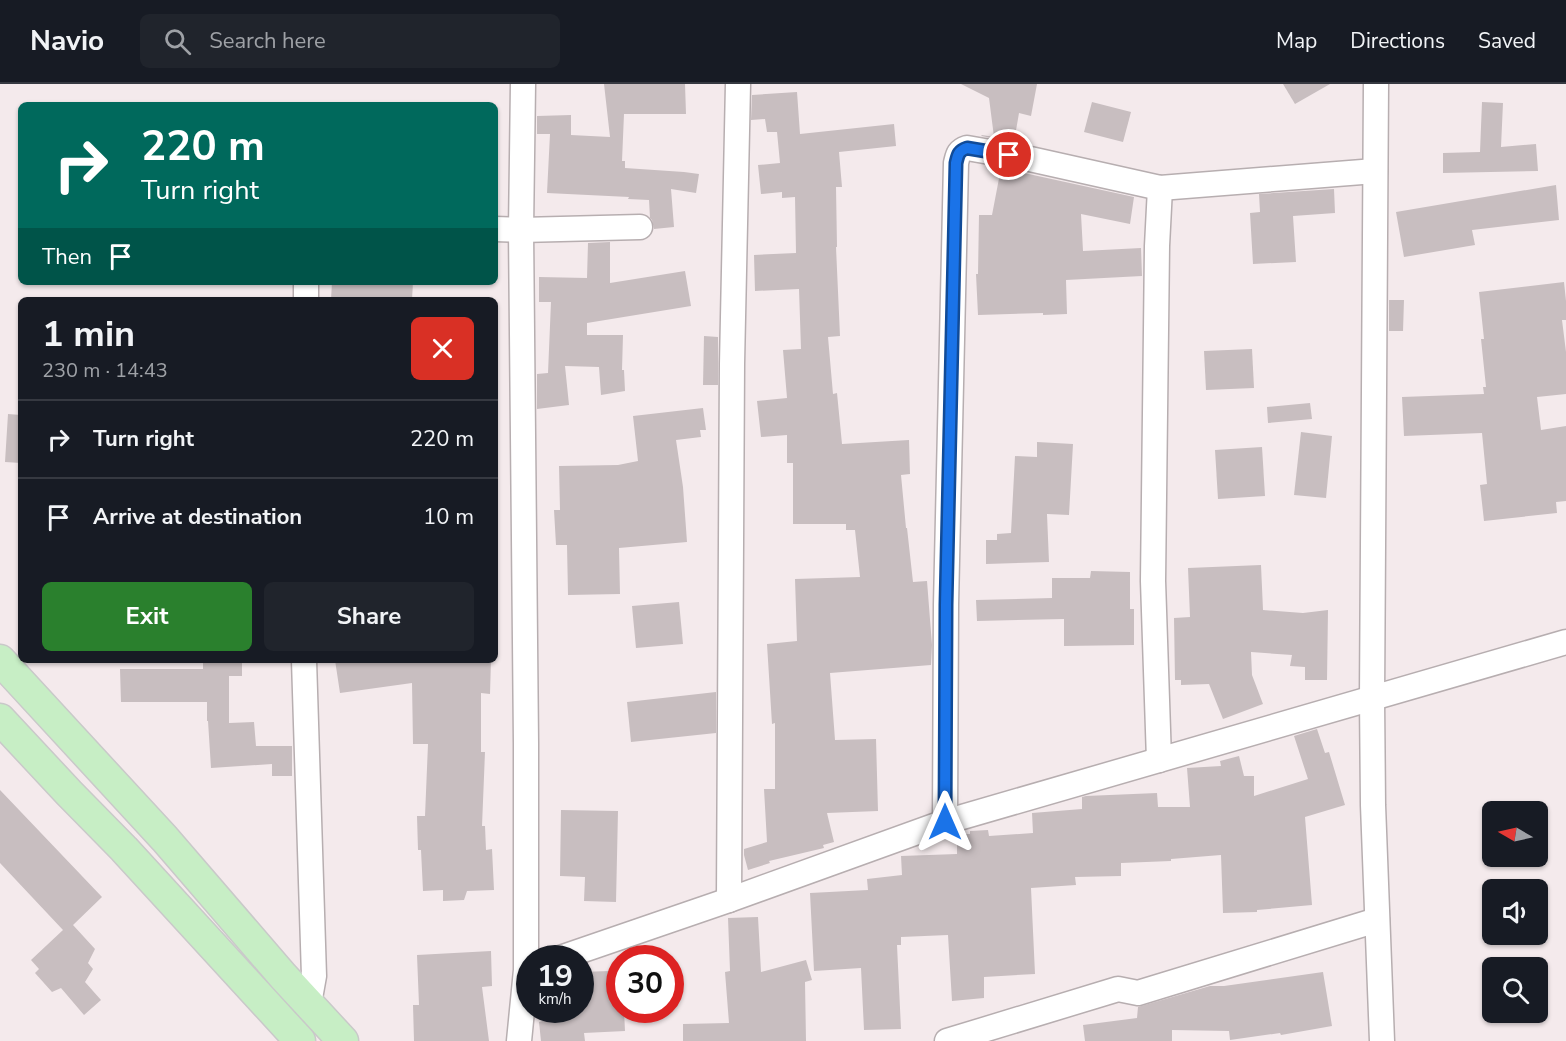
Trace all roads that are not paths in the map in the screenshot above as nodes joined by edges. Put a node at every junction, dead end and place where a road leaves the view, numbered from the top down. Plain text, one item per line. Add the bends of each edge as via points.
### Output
1 (523, 84) edge
2 (738, 84) edge
3 (1376, 84) edge
4 (1376, 171) junction
5 (1160, 188) junction
6 (640, 227) dead end
7 (498, 229) edge
8 (521, 230) junction
9 (1566, 642) edge
10 (0, 660) edge
11 (304, 663) edge
12 (1372, 699) junction
13 (1, 723) edge
14 (1159, 760) junction
15 (945, 822) junction
16 (729, 900) junction
17 (1377, 920) junction
18 (528, 945) edge
19 (594, 946) edge
20 (309, 1004) junction
21 (521, 1023) edge
22 (300, 1041) edge
23 (343, 1041) edge
24 (519, 1041) edge
25 (947, 1041) edge
26 (1382, 1041) edge

1 - 8 street
2 - 16 street
3 - 4 street
4 - 5 street
4 - 12 street
5 - 14 street via 1153,581
5 - 15 street via 967,148 958,154 946,593
6 - 8 street
7 - 8 street
8 - 18 street
9 - 12 street
10 - 20 main road via 165,839
11 - 20 street via 314,976
12 - 14 street
12 - 17 street
13 - 22 main road via 124,849
14 - 15 street
15 - 16 street
16 - 19 street
17 - 25 street via 1138,993 1118,989
17 - 26 street
20 - 23 main road
21 - 24 street

